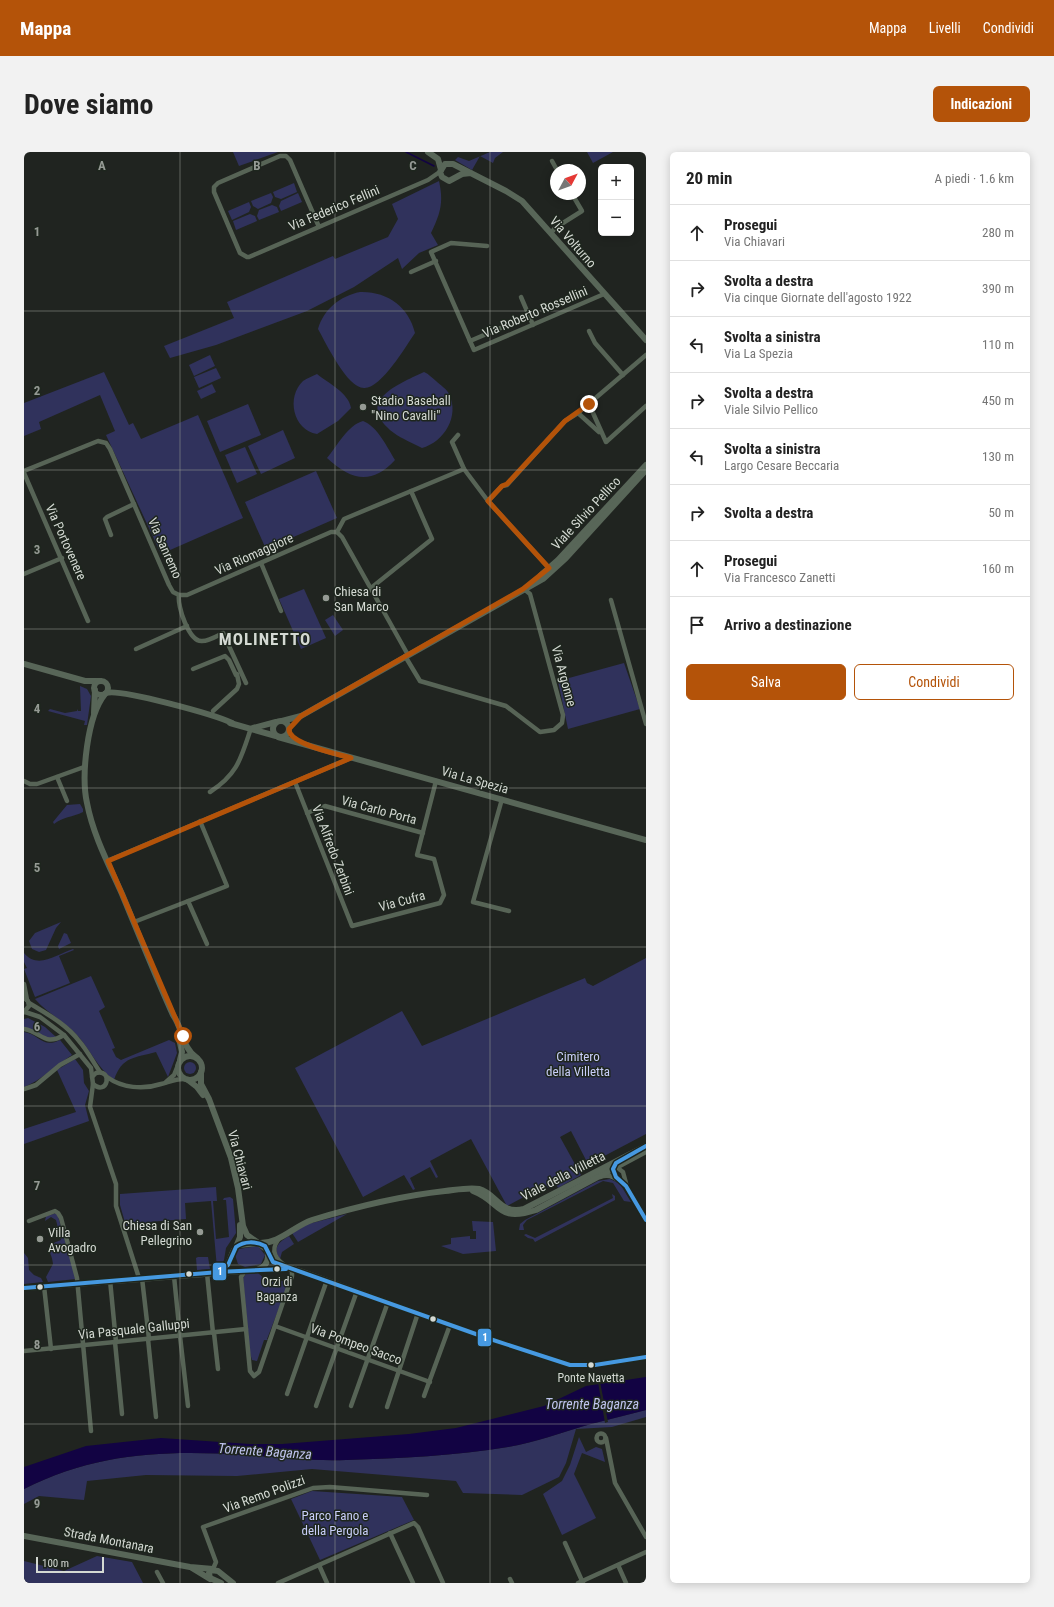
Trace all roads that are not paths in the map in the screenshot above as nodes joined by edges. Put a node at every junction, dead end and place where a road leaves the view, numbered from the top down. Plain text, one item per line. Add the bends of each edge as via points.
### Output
1 (428, 152) edge
2 (432, 152) edge
3 (552, 161) dead end
4 (453, 164) junction
5 (554, 164) edge
6 (441, 170) junction
7 (471, 173) junction
8 (456, 178) junction
9 (428, 180) junction
10 (445, 180) junction
11 (576, 200) edge
12 (319, 227) junction
13 (551, 233) junction
14 (486, 246) dead end
15 (436, 262) junction
16 (411, 272) dead end
17 (604, 294) junction
18 (521, 297) dead end
19 (529, 316) junction
20 (533, 325) junction
21 (589, 331) dead end
22 (646, 340) edge
23 (470, 341) junction
24 (646, 355) edge
25 (623, 375) junction
26 (589, 404) junction
27 (646, 406) edge
28 (578, 413) junction
29 (601, 434) junction
30 (458, 435) dead end
31 (646, 465) edge
32 (464, 469) junction
33 (646, 470) edge
34 (24, 472) edge
35 (412, 491) junction
36 (488, 501) junction
37 (134, 504) junction
38 (337, 532) junction
39 (112, 535) dead end
40 (62, 558) junction
41 (261, 563) junction
42 (549, 568) junction
43 (24, 574) edge
44 (533, 584) junction
45 (371, 588) junction
46 (521, 590) junction
47 (530, 594) junction
48 (179, 596) junction
49 (611, 600) dead end
50 (281, 611) dead end
51 (88, 620) dead end
52 (187, 626) junction
53 (136, 649) dead end
54 (407, 655) junction
55 (232, 659) junction
56 (24, 664) edge
57 (193, 669) dead end
58 (239, 674) junction
59 (85, 681) junction
60 (100, 682) junction
61 (246, 683) dead end
62 (107, 684) junction
63 (95, 690) junction
64 (105, 694) junction
65 (129, 694) junction
66 (646, 697) edge
67 (639, 699) junction
68 (213, 711) dead end
69 (301, 716) junction
70 (94, 718) junction
71 (279, 721) junction
72 (646, 724) edge
73 (252, 728) junction
74 (289, 730) junction
75 (277, 736) junction
76 (298, 742) junction
77 (351, 758) junction
78 (84, 767) junction
79 (57, 777) junction
80 (24, 781) edge
81 (436, 781) junction
82 (295, 782) junction
83 (210, 792) dead end
84 (502, 799) junction
85 (67, 801) dead end
86 (307, 813) junction
87 (200, 821) junction
88 (423, 833) junction
89 (646, 840) edge
90 (108, 861) junction
91 (188, 900) junction
92 (509, 912) dead end
93 (134, 922) junction
94 (351, 925) joint
95 (206, 944) dead end
96 (24, 984) edge
97 (27, 1000) edge
98 (24, 1012) edge
99 (173, 1015) junction
100 (24, 1030) edge
101 (64, 1035) junction
102 (80, 1054) junction
103 (197, 1058) junction
104 (178, 1064) junction
105 (100, 1072) junction
106 (201, 1072) junction
107 (107, 1076) junction
108 (92, 1077) junction
109 (187, 1080) junction
110 (165, 1083) junction
111 (107, 1084) junction
112 (119, 1084) junction
113 (94, 1088) junction
114 (24, 1089) edge
115 (212, 1108) junction
116 (646, 1146) edge
117 (639, 1149) junction
118 (646, 1151) edge
119 (633, 1156) junction
120 (614, 1166) junction
121 (598, 1171) junction
122 (624, 1176) junction
123 (593, 1179) junction
124 (618, 1179) junction
125 (627, 1187) junction
126 (470, 1189) junction
127 (242, 1220) junction
128 (646, 1220) edge
129 (29, 1221) dead end
130 (284, 1235) junction
131 (278, 1240) junction
132 (259, 1243) junction
133 (236, 1247) junction
134 (269, 1256) junction
135 (232, 1257) junction
136 (289, 1268) junction
137 (244, 1270) junction
138 (257, 1270) junction
139 (297, 1270) junction
140 (219, 1272) junction
141 (207, 1273) junction
142 (292, 1274) junction
143 (174, 1276) junction
144 (141, 1278) junction
145 (110, 1280) junction
146 (326, 1280) junction
147 (77, 1283) junction
148 (44, 1286) junction
149 (24, 1288) edge
150 (357, 1291) junction
151 (388, 1302) junction
152 (418, 1313) junction
153 (450, 1324) junction
154 (275, 1326) junction
155 (246, 1329) junction
156 (213, 1333) junction
157 (180, 1336) junction
158 (306, 1338) junction
159 (148, 1339) junction
160 (116, 1342) junction
161 (83, 1346) junction
162 (51, 1349) junction
163 (337, 1349) junction
164 (24, 1351) edge
165 (646, 1357) edge
166 (368, 1360) junction
167 (218, 1369) dead end
168 (399, 1371) junction
169 (430, 1382) junction
170 (287, 1394) dead end
171 (424, 1396) dead end
172 (188, 1406) dead end
173 (316, 1406) dead end
174 (351, 1406) dead end
175 (387, 1407) dead end
176 (122, 1414) dead end
177 (156, 1416) dead end
178 (91, 1431) dead end
179 (606, 1438) junction
180 (603, 1443) junction
181 (607, 1447) junction
182 (427, 1495) dead end
183 (390, 1533) junction
184 (24, 1536) edge
185 (646, 1537) edge
186 (565, 1543) dead end
187 (646, 1552) edge
188 (319, 1565) junction
189 (618, 1565) junction
190 (190, 1567) junction
191 (213, 1569) junction
192 (157, 1572) dead end
193 (212, 1580) junction
194 (581, 1582) edge
195 (163, 1583) edge
196 (221, 1583) edge
197 (232, 1583) edge
198 (278, 1583) edge
199 (327, 1583) edge
200 (412, 1583) edge
201 (443, 1583) edge
202 (626, 1583) edge

1 - 6 street via 438,159
2 - 4 street, Via Volturno
3 - 5 street
4 - 6 street via 446,164
4 - 7 street, Via Volturno
4 - 8 street via 458,172
6 - 9 street, Via Federico Fellini
6 - 10 street via 441,176
7 - 8 street
7 - 13 street, Via Volturno via 517,197
8 - 10 street via 451,181
9 - 10 street, Via Federico Fellini
9 - 12 street, Via Federico Fellini
11 - 13 street via 582,211
12 - 12 street, Via Federico Fellini via 287,157 282,156 214,186 214,192 244,257
13 - 17 street, Via Volturno
14 - 15 street via 452,243 431,252
15 - 16 street
15 - 23 street
17 - 20 street, Via Roberto Rossellini
17 - 22 street, Via Volturno
18 - 19 street
19 - 20 street
19 - 23 street
20 - 23 street, Via Roberto Rossellini via 474,350
21 - 25 street via 595,343
24 - 25 street
25 - 26 street
26 - 28 street
26 - 29 street
27 - 29 street via 606,442
28 - 29 street
28 - 36 street via 565,421
30 - 32 street via 452,442
31 - 42 street, Viale Silvio Pellico
32 - 35 street
32 - 36 street
33 - 44 street, Viale Silvio Pellico via 561,563
34 - 37 street, Via Sanremo via 103,441 110,449
34 - 40 street, Via Portovenere
35 - 38 street via 347,518 341,522
35 - 45 street via 432,539
36 - 42 street
37 - 39 street via 106,516
37 - 48 street, Via Sanremo via 169,585
38 - 41 street, Via Riomaggiore
38 - 45 street, Via Argonne
40 - 43 street
40 - 51 street, Via Portovenere
41 - 48 street, Via Riomaggiore via 187,595
41 - 50 street
42 - 46 street, Viale Silvio Pellico
44 - 46 street, Viale Silvio Pellico
44 - 47 street
45 - 54 street, Via Argonne
46 - 47 street
46 - 54 street, Viale Silvio Pellico
47 - 54 street, Via Argonne via 563,715 562,723 554,730 540,732 506,706 420,681
48 - 52 street, Via Sanremo via 178,604
49 - 67 street
52 - 53 street
52 - 55 street, Via Sanremo via 193,637 200,641 223,633
54 - 69 street, Viale Silvio Pellico
55 - 57 street via 223,656
55 - 58 street, Via Sanremo
56 - 59 street, Via La Spezia
58 - 61 street, Via Sanremo
58 - 68 street via 237,689
59 - 60 street, Via La Spezia
59 - 63 street, Via La Spezia
60 - 62 street, Via La Spezia
60 - 63 street via 95,685
62 - 64 street
62 - 65 street, Via La Spezia
63 - 64 street, Via La Spezia via 99,695
63 - 70 street
64 - 65 street, Via La Spezia
64 - 70 street
65 - 73 street, Via La Spezia
66 - 67 street
67 - 72 street
69 - 71 street, Viale Silvio Pellico
69 - 74 street, Viale Silvio Pellico
70 - 78 street
71 - 73 street, Via La Spezia
71 - 74 street via 286,723
71 - 75 street via 272,728
73 - 75 street, Via La Spezia
73 - 83 street via 234,771 225,782
74 - 75 street via 285,736
74 - 76 street
75 - 76 street, Via La Spezia
76 - 77 street, Via La Spezia
77 - 81 street, Via La Spezia
77 - 82 street
78 - 79 street
78 - 90 street via 89,812
79 - 80 street via 35,784
79 - 85 street
81 - 84 street, Via La Spezia
81 - 88 street, Via Cufra
82 - 86 street, Via Alfredo Zerbini
82 - 87 street
84 - 89 street, Via La Spezia
84 - 92 street via 473,902
86 - 88 street, Via Carlo Porta via 325,806
86 - 94 street, Via Alfredo Zerbini
87 - 90 street
87 - 91 street via 227,886
88 - 94 street, Via Cufra via 417,855 434,859 444,895 440,903
90 - 93 street
91 - 93 street
91 - 95 street
93 - 99 street
96 - 97 street
97 - 98 street via 28,1008
97 - 105 street via 71,1032
98 - 101 street via 40,1017
99 - 103 street via 187,1050
99 - 104 street via 182,1054
100 - 101 street via 52,1041
101 - 102 street
102 - 108 street via 91,1068
102 - 114 street via 60,1065 36,1085
103 - 104 street via 187,1056
103 - 106 street
104 - 109 street via 178,1072
104 - 110 street
105 - 107 street
105 - 108 street
106 - 109 street via 196,1078
106 - 115 street, Via Chiavari via 201,1084
107 - 111 street
107 - 112 street
108 - 113 street
109 - 110 street via 178,1079
109 - 115 street, Via Chiavari via 197,1087
110 - 112 street via 142,1088
111 - 112 street
111 - 113 street via 102,1088
113 - 144 street via 90,1107 116,1184 116,1206
115 - 127 street, Via Chiavari via 231,1158
116 - 117 street, Viale della Villetta
117 - 120 street
117 - 121 street, Viale della Villetta
118 - 119 street, Viale della Villetta
119 - 120 street, Viale della Villetta
119 - 122 street via 626,1166
120 - 121 street
120 - 122 street via 621,1170
120 - 123 street, Viale della Villetta
120 - 124 street
121 - 126 street, Viale della Villetta via 521,1210 506,1208 484,1191
122 - 125 street
123 - 124 street via 608,1176
123 - 126 street, Viale della Villetta via 536,1210 517,1215 500,1211
124 - 125 street
125 - 128 street
126 - 130 street, Viale della Villetta via 420,1194 357,1208 306,1222
127 - 132 street, Via Chiavari via 248,1235
127 - 133 street, Via Chiavari
129 - 147 street via 54,1212 59,1214
130 - 131 street, Viale della Villetta
130 - 132 street, Viale della Villetta
131 - 134 street, Viale della Villetta
131 - 136 street via 275,1255
132 - 133 street via 243,1243
132 - 134 street via 266,1248
133 - 135 street
134 - 136 street via 274,1263
134 - 138 street via 265,1265
135 - 137 street via 235,1265
135 - 140 street via 229,1265
136 - 138 street
136 - 139 street
136 - 142 street
137 - 138 street
137 - 140 street
137 - 155 street via 242,1276
139 - 142 street
139 - 146 street
140 - 141 street
141 - 143 street
141 - 156 street
142 - 154 street
143 - 144 street
143 - 157 street
144 - 145 street
144 - 159 street
145 - 147 street
145 - 160 street
146 - 150 street
146 - 158 street
147 - 148 street
147 - 161 street
148 - 149 street
148 - 162 street
150 - 151 street
150 - 163 street
151 - 152 street
151 - 166 street
152 - 153 street
152 - 168 street
153 - 165 street via 570,1365 595,1365
153 - 169 street
154 - 155 street via 258,1373 254,1376 250,1371
154 - 158 street, Via Pompeo Sacco
155 - 156 street, Via Pasquale Galluppi
156 - 157 street, Via Pasquale Galluppi
156 - 167 street
157 - 159 street, Via Pasquale Galluppi
157 - 172 street
158 - 163 street, Via Pompeo Sacco
158 - 170 street
159 - 160 street, Via Pasquale Galluppi
159 - 177 street
160 - 161 street, Via Pasquale Galluppi
160 - 176 street
161 - 162 street, Via Pasquale Galluppi
161 - 178 street
162 - 164 street, Via Pasquale Galluppi
163 - 166 street, Via Pompeo Sacco
163 - 173 street
166 - 168 street, Via Pompeo Sacco
166 - 174 street
168 - 169 street, Via Pompeo Sacco
168 - 175 street
169 - 171 street
179 - 180 street
179 - 180 street via 602,1434 597,1436 597,1441
179 - 181 street
180 - 181 street
181 - 185 street via 614,1483
182 - 191 street, Via Remo Polizzi via 330,1487 313,1488 202,1527 216,1562
183 - 188 street
183 - 200 street
183 - 201 street via 412,1524 418,1527
184 - 190 street, Strada Montanara
186 - 194 street
187 - 189 street
188 - 198 street
188 - 199 street
189 - 194 street
189 - 202 street
190 - 191 street, Strada Montanara
190 - 193 street, Strada Montanara
191 - 193 street via 209,1573
191 - 197 street, Strada Montanara
192 - 195 street
193 - 196 street, Strada Montanara

